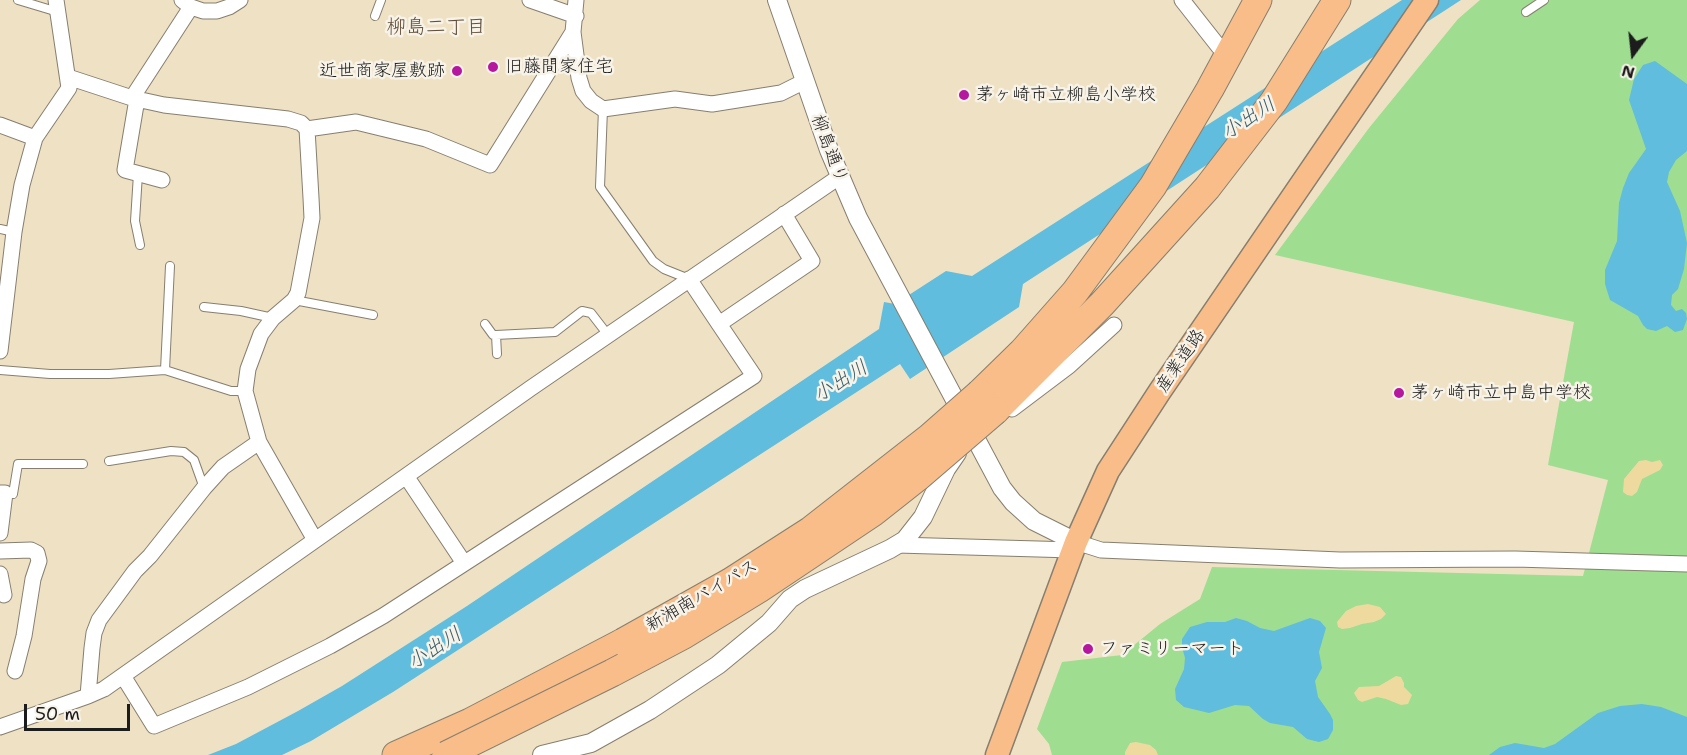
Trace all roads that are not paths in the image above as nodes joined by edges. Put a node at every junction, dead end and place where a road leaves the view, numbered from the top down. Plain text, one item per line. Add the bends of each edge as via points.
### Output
1 (18, 0) edge
2 (240, 0) edge
3 (381, 0) edge
4 (530, 0) edge
5 (777, 0) edge
6 (1182, 0) edge
7 (1258, 0) edge
8 (1337, 0) edge
9 (1427, 0) edge
10 (1544, 0) edge
11 (187, 3) edge
12 (57, 6) edge
13 (576, 8) edge
14 (1526, 12) dead end
15 (375, 16) dead end
16 (573, 32) junction
17 (1219, 47) dead end
18 (68, 77) junction
19 (805, 81) junction
20 (135, 98) junction
21 (603, 109) junction
22 (0, 125) edge
23 (307, 129) junction
24 (34, 138) junction
25 (138, 174) junction
26 (839, 177) junction
27 (162, 180) dead end
28 (784, 214) junction
29 (7, 230) edge
30 (140, 245) dead end
31 (170, 266) dead end
32 (689, 279) junction
33 (294, 300) junction
34 (204, 307) dead end
35 (373, 315) dead end
36 (273, 318) junction
37 (485, 324) dead end
38 (719, 324) junction
39 (1114, 325) dead end
40 (496, 335) junction
41 (608, 335) junction
42 (0, 351) edge
43 (497, 354) dead end
44 (0, 370) edge
45 (165, 370) junction
46 (245, 391) junction
47 (988, 402) junction
48 (975, 438) junction
49 (259, 442) junction
50 (109, 461) dead end
51 (83, 464) dead end
52 (406, 476) junction
53 (204, 488) junction
54 (3, 493) edge
55 (0, 533) edge
56 (315, 540) junction
57 (897, 545) junction
58 (1075, 546) junction
59 (0, 551) edge
60 (464, 563) junction
61 (1687, 564) edge
62 (0, 574) edge
63 (4, 595) dead end
64 (15, 671) dead end
65 (123, 676) junction
66 (88, 696) junction
67 (0, 727) edge
68 (396, 755) edge
69 (446, 755) edge
70 (542, 755) edge
71 (997, 755) edge

1 - 12 lane
2 - 11 street via 216,11 203,11
3 - 15 lane
4 - 13 street
5 - 19 street, 柳島通り
6 - 17 street
7 - 47 highway via 1153,186 1075,292 1022,352
8 - 47 highway via 1274,100 1207,188 1102,304
9 - 58 main road, 産業道路 via 1134,430 1108,471
10 - 14 lane
11 - 20 street
12 - 18 street
13 - 16 street
16 - 21 street via 583,91
16 - 23 street via 490,165 426,139 356,122
18 - 20 street
18 - 24 street via 69,88
19 - 21 street via 781,93 712,104 675,99
19 - 26 street, 柳島通り
20 - 23 street via 194,109 288,118
20 - 25 street via 124,170
21 - 32 lane via 600,188 653,261
22 - 24 street
23 - 33 street via 312,218
24 - 29 street
25 - 27 street
25 - 30 lane via 135,221
26 - 28 street
26 - 48 street, 柳島通り
28 - 32 street
28 - 38 street via 812,261
29 - 42 street
31 - 45 lane
32 - 38 street
32 - 41 street
33 - 35 lane
33 - 36 street
34 - 36 lane
36 - 46 street via 254,350
37 - 40 lane
38 - 60 street via 754,376
39 - 48 street via 1069,366
40 - 41 lane via 555,332 582,311 591,313
40 - 43 lane
41 - 52 street
44 - 45 lane via 50,374
45 - 46 lane via 231,391
46 - 49 street
47 - 68 highway, 新湘南バイパス, bridge via 930,437 811,530 730,582 546,683
47 - 69 highway, 新湘南バイパス, bridge via 917,478 874,512 759,589 684,635
48 - 57 street via 953,458 919,524
48 - 58 street via 1013,502 1034,521
49 - 53 street via 223,467
49 - 56 street
50 - 53 lane via 184,452 194,460
51 - 54 lane via 18,464 13,494
52 - 56 street
52 - 60 street
53 - 66 street via 99,620 94,633
54 - 55 street
56 - 65 street
57 - 58 street
57 - 70 street via 797,594 718,665 650,710 591,744
58 - 61 street via 1293,558
58 - 71 main road, 産業道路
59 - 64 street via 30,550 37,553 39,561
60 - 65 street via 330,646 248,687 154,726
62 - 63 street
65 - 66 street
66 - 67 street

